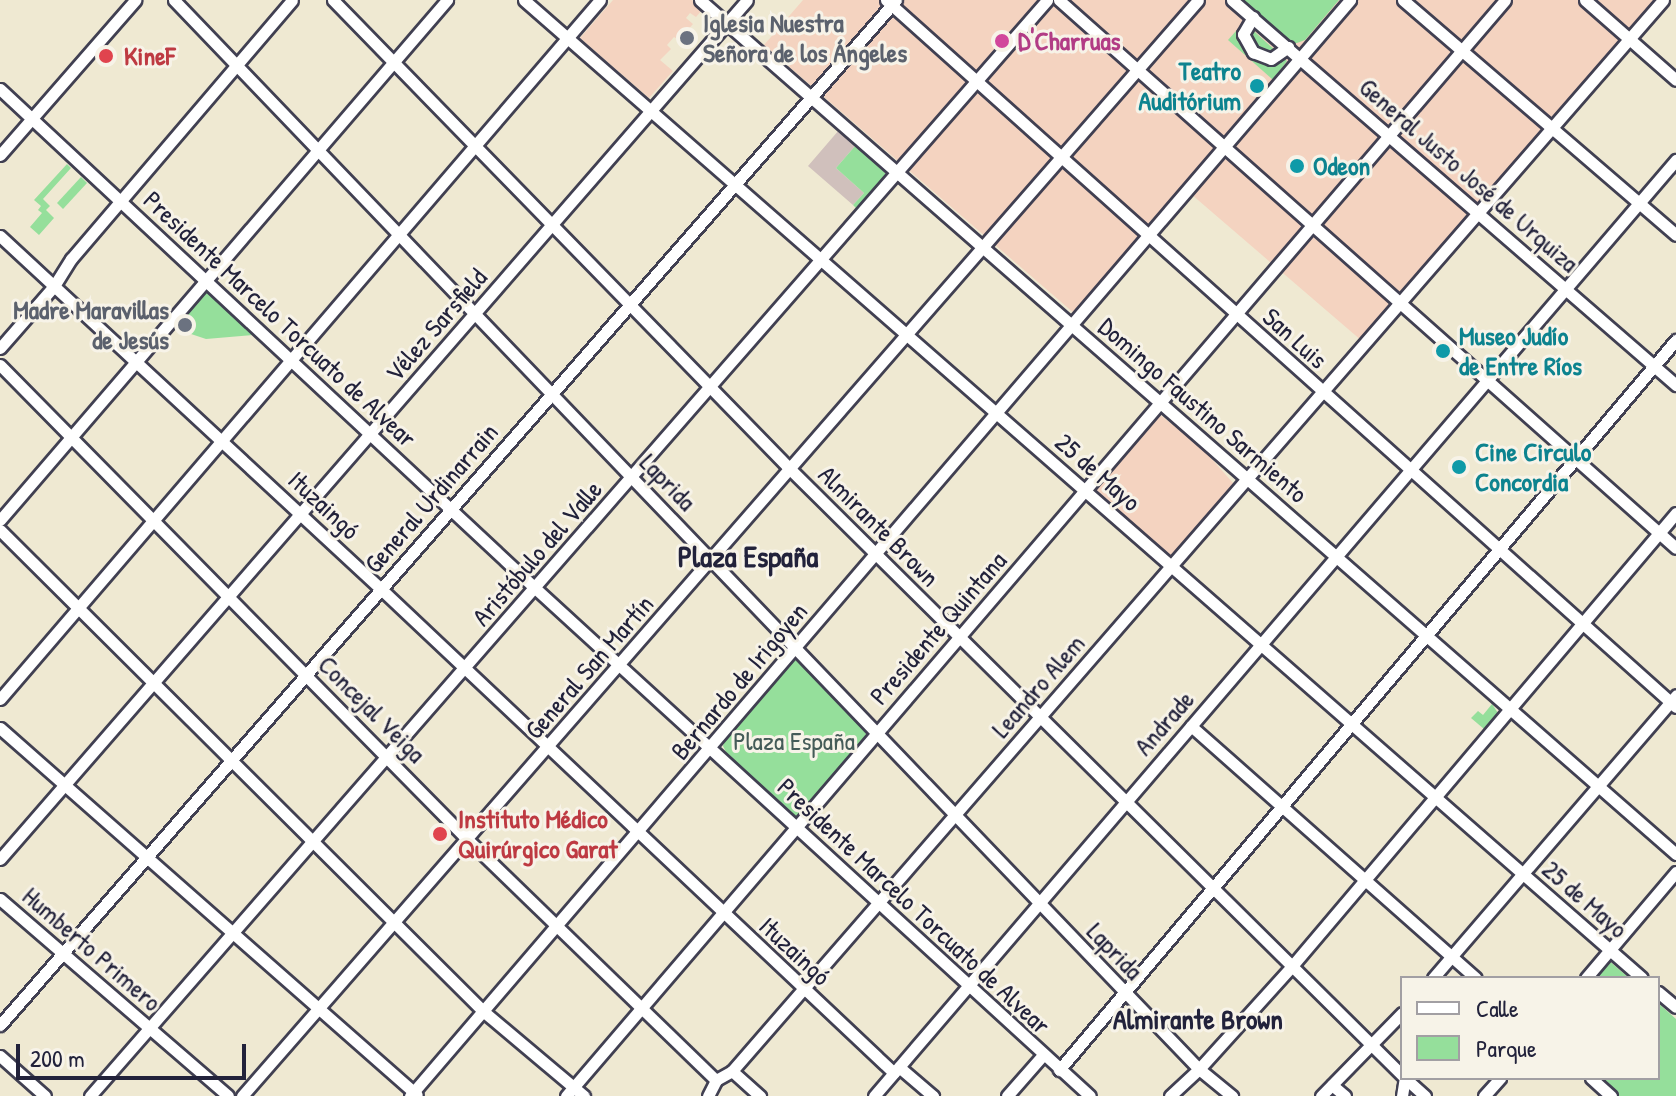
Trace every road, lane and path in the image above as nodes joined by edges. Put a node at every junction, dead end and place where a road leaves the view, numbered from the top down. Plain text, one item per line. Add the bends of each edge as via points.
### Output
1 (135, 0) edge
2 (174, 0) edge
3 (292, 0) edge
4 (333, 0) edge
5 (447, 0) edge
6 (524, 0) edge
7 (600, 0) edge
8 (700, 0) edge
9 (747, 0) edge
10 (1047, 0) edge
11 (1059, 0) edge
12 (1198, 0) edge
13 (1232, 0) edge
14 (1350, 0) edge
15 (1403, 0) edge
16 (1505, 0) edge
17 (1585, 0) edge
18 (1663, 0) edge
19 (891, 2) edge
20 (1253, 17) junction
21 (727, 23) junction
22 (568, 38) junction
23 (1629, 39) junction
24 (1288, 47) junction
25 (1462, 50) junction
26 (1301, 57) junction
27 (393, 63) junction
28 (237, 65) junction
29 (1137, 69) junction
30 (976, 80) junction
31 (1676, 80) edge
32 (0, 89) edge
33 (812, 96) junction
34 (652, 110) junction
35 (31, 119) junction
36 (1553, 129) junction
37 (1389, 135) junction
38 (474, 146) junction
39 (1224, 146) junction
40 (320, 149) junction
41 (0, 155) edge
42 (1062, 157) junction
43 (1676, 160) edge
44 (897, 171) junction
45 (736, 183) junction
46 (121, 201) junction
47 (1639, 203) junction
48 (1479, 213) junction
49 (1312, 225) junction
50 (551, 226) junction
51 (399, 234) junction
52 (1147, 234) junction
53 (1676, 235) edge
54 (0, 236) edge
55 (983, 247) junction
56 (822, 259) junction
57 (206, 281) junction
58 (54, 286) junction
59 (1566, 288) junction
60 (1402, 302) junction
61 (630, 303) junction
62 (476, 312) junction
63 (1236, 313) junction
64 (1071, 324) junction
65 (907, 334) junction
66 (1676, 340) edge
67 (0, 348) edge
68 (291, 360) junction
69 (137, 361) junction
70 (0, 365) edge
71 (1654, 366) junction
72 (1488, 379) junction
73 (1676, 385) edge
74 (712, 386) junction
75 (1322, 391) junction
76 (552, 393) junction
77 (1159, 402) junction
78 (997, 412) junction
79 (372, 432) junction
80 (71, 437) junction
81 (223, 441) junction
82 (1576, 459) junction
83 (791, 470) junction
84 (1411, 470) junction
85 (633, 477) junction
86 (1247, 478) junction
87 (1085, 489) junction
88 (451, 507) junction
89 (1676, 513) edge
90 (301, 515) junction
91 (0, 520) edge
92 (154, 520) junction
93 (0, 530) edge
94 (1659, 533) junction
95 (1676, 548) edge
96 (1498, 549) junction
97 (876, 553) junction
98 (1336, 556) junction
99 (713, 560) junction
100 (1171, 565) junction
101 (535, 588) junction
102 (381, 589) junction
103 (230, 597) junction
104 (78, 608) junction
105 (1582, 623) junction
106 (1425, 635) junction
107 (959, 636) junction
108 (1261, 644) junction
109 (795, 647) junction
110 (619, 665) junction
111 (465, 668) junction
112 (305, 674) junction
113 (153, 682) junction
114 (0, 699) edge
115 (1674, 701) edge
116 (1509, 709) junction
117 (1041, 716) junction
118 (1351, 723) junction
119 (1191, 726) junction
120 (0, 728) edge
121 (877, 732) junction
122 (548, 748) junction
123 (711, 748) junction
124 (388, 756) junction
125 (230, 760) junction
126 (64, 785) junction
127 (1598, 787) junction
128 (1435, 796) junction
129 (1127, 801) junction
130 (1282, 806) junction
131 (955, 815) junction
132 (795, 827) junction
133 (637, 833) junction
134 (468, 840) junction
135 (312, 842) junction
136 (1676, 854) edge
137 (145, 856) junction
138 (0, 859) edge
139 (1676, 872) edge
140 (1523, 873) junction
141 (1365, 880) junction
142 (1213, 888) junction
143 (0, 899) edge
144 (1039, 903) junction
145 (878, 904) junction
146 (722, 913) junction
147 (394, 923) junction
148 (556, 926) junction
149 (232, 933) junction
150 (1611, 950) junction
151 (61, 952) junction
152 (1451, 957) junction
153 (1292, 966) junction
154 (1435, 976) edge
155 (1474, 976) edge
156 (1588, 976) edge
157 (1640, 976) edge
158 (969, 987) junction
159 (804, 989) junction
160 (1126, 993) junction
161 (1660, 994) edge
162 (1676, 1007) edge
163 (319, 1009) junction
164 (640, 1009) junction
165 (483, 1011) junction
166 (1400, 1015) edge
167 (0, 1025) edge
168 (150, 1028) junction
169 (1373, 1046) junction
170 (1043, 1055) junction
171 (0, 1056) edge
172 (1199, 1069) junction
173 (896, 1070) junction
174 (1059, 1070) junction
175 (732, 1071) junction
176 (1400, 1073) edge
177 (716, 1080) junction
178 (1407, 1080) edge
179 (1498, 1080) edge
180 (1593, 1080) edge
181 (1332, 1085) junction
182 (570, 1091) edge
183 (413, 1095) edge
184 (45, 1096) edge
185 (90, 1096) edge
186 (228, 1096) edge
187 (242, 1096) edge
188 (584, 1096) edge
189 (708, 1096) edge
190 (760, 1096) edge
191 (874, 1096) edge
192 (933, 1096) edge
193 (1007, 1096) edge
194 (1090, 1096) edge
195 (1170, 1096) edge
196 (1232, 1096) edge
197 (1321, 1096) edge
198 (1345, 1096) edge
199 (1425, 1096) edge
200 (1484, 1096) edge
201 (1611, 1096) edge

1 - 35 street
2 - 28 street, Laprida
3 - 28 street
4 - 27 street, Almirante Brown
5 - 27 street
6 - 22 street, 25 de Mayo
7 - 22 street
8 - 21 street, Domingo Faustino Sarmiento
9 - 21 street, Vélez Sarsfield
10 - 30 street, Aristóbulo del Valle
11 - 29 street
12 - 29 street, General San Martín
13 - 20 street, General Justo José de Urquiza
14 - 26 street, Bernardo de Irigoyen
15 - 25 street
16 - 25 street, Presidente Quintana
17 - 23 street
18 - 23 street, Leandro Alem
19 - 30 street, San Luis
19 - 33 street, General Urdinarrain
20 - 24 street, General Justo José de Urquiza
20 - 24 street via 1243,34 1253,52 1271,59
21 - 33 street, Domingo Faustino Sarmiento
21 - 34 street, Vélez Sarsfield
22 - 34 street, 25 de Mayo
22 - 38 street
23 - 31 street
23 - 36 street, Leandro Alem
24 - 26 street, General Justo José de Urquiza
25 - 36 street
25 - 37 street, Presidente Quintana
26 - 37 street, General Justo José de Urquiza
26 - 39 street, Bernardo de Irigoyen
27 - 38 street, Almirante Brown
27 - 40 street
28 - 40 street, Laprida
28 - 46 street
29 - 39 street
29 - 42 street, General San Martín
30 - 42 street, San Luis
30 - 44 street, Aristóbulo del Valle
32 - 35 street, Presidente Marcelo Torcuato de Alvear
33 - 44 street, Domingo Faustino Sarmiento
33 - 45 street, General Urdinarrain
34 - 45 street, 25 de Mayo
34 - 50 street, Vélez Sarsfield
35 - 41 street
35 - 46 street, Presidente Marcelo Torcuato de Alvear
36 - 47 street
36 - 48 street, Leandro Alem
37 - 48 street, General Justo José de Urquiza
37 - 49 street, Presidente Quintana
38 - 50 street, Almirante Brown
38 - 51 street
39 - 49 street
39 - 52 street, Bernardo de Irigoyen
40 - 51 street, Laprida
40 - 57 street
42 - 52 street, San Luis
42 - 55 street, General San Martín
43 - 47 street, Andrade
44 - 55 street, Domingo Faustino Sarmiento
44 - 56 street, Aristóbulo del Valle
45 - 56 street, 25 de Mayo
45 - 61 street, General Urdinarrain
46 - 57 street, Presidente Marcelo Torcuato de Alvear
46 - 58 street
47 - 53 street
47 - 59 street, Andrade
48 - 59 street, General Justo José de Urquiza
48 - 60 street, Leandro Alem
49 - 60 street
49 - 63 street, Presidente Quintana
50 - 61 street, Almirante Brown
50 - 62 street, Vélez Sarsfield
51 - 62 street, Laprida
51 - 68 street
52 - 63 street, San Luis
52 - 64 street, Bernardo de Irigoyen
54 - 58 street, Ituzaingó
55 - 64 street, Domingo Faustino Sarmiento
55 - 65 street, General San Martín
56 - 65 street, 25 de Mayo
56 - 74 street, Aristóbulo del Valle
57 - 68 street, Presidente Marcelo Torcuato de Alvear
57 - 69 street
58 - 67 street
58 - 69 street, Ituzaingó
59 - 71 street, General Justo José de Urquiza
59 - 72 street, Andrade
60 - 72 street
60 - 75 street, Leandro Alem
61 - 74 street, Almirante Brown
61 - 76 street, General Urdinarrain
62 - 76 street, Laprida
62 - 79 street, Vélez Sarsfield
63 - 75 street, San Luis
63 - 77 street, Presidente Quintana
64 - 77 street, Domingo Faustino Sarmiento
64 - 78 street, Bernardo de Irigoyen
65 - 78 street, 25 de Mayo
65 - 83 street, General San Martín
66 - 71 street
68 - 79 street, Presidente Marcelo Torcuato de Alvear
68 - 81 street
69 - 80 street
69 - 81 street, Ituzaingó
70 - 80 street, Concejal Veiga
71 - 73 street, General Justo José de Urquiza
71 - 82 street
72 - 82 street
72 - 84 street, Andrade
74 - 83 street, Almirante Brown
74 - 85 street, Aristóbulo del Valle
75 - 84 street, San Luis
75 - 86 street, Leandro Alem
76 - 85 street, Laprida
76 - 88 street, General Urdinarrain
77 - 86 street, Domingo Faustino Sarmiento
77 - 87 street, Presidente Quintana
78 - 87 street, 25 de Mayo
78 - 97 street, Bernardo de Irigoyen
79 - 88 street, Presidente Marcelo Torcuato de Alvear
79 - 90 street, Vélez Sarsfield
80 - 91 street
80 - 92 street, Concejal Veiga
81 - 90 street, Ituzaingó
81 - 92 street
82 - 94 street
82 - 96 street
83 - 97 street, Almirante Brown
83 - 99 street, General San Martín
84 - 96 street, San Luis
84 - 98 street, Andrade
85 - 99 street, Laprida
85 - 101 street, Aristóbulo del Valle
86 - 98 street, Domingo Faustino Sarmiento
86 - 100 street, Leandro Alem
87 - 100 street, 25 de Mayo
87 - 107 street, Presidente Quintana
88 - 101 street, Presidente Marcelo Torcuato de Alvear
88 - 102 street, General Urdinarrain
89 - 94 street
90 - 102 street, Ituzaingó
90 - 103 street, Vélez Sarsfield
92 - 103 street, Concejal Veiga
92 - 104 street
93 - 104 street
94 - 95 street
94 - 105 street
96 - 105 street, San Luis
96 - 106 street
97 - 107 street, Almirante Brown
97 - 109 street, Bernardo de Irigoyen
98 - 106 street, Domingo Faustino Sarmiento
98 - 108 street, Andrade
99 - 109 street, Laprida
99 - 110 street, General San Martín
100 - 108 street, 25 de Mayo
100 - 117 street, Leandro Alem
101 - 110 street, Presidente Marcelo Torcuato de Alvear
101 - 111 street, Aristóbulo del Valle
102 - 111 street, Ituzaingó
102 - 112 street, General Urdinarrain
103 - 112 street, Concejal Veiga
103 - 113 street, Vélez Sarsfield
104 - 113 street
104 - 114 street
105 - 115 street, San Luis
105 - 116 street
106 - 116 street, Domingo Faustino Sarmiento
106 - 118 street
107 - 117 street, Almirante Brown
107 - 121 street, Presidente Quintana
108 - 118 street, 25 de Mayo
108 - 119 street, Andrade
109 - 121 street, Laprida
109 - 123 street, Bernardo de Irigoyen
110 - 122 street, General San Martín
110 - 123 street, Presidente Marcelo Torcuato de Alvear
111 - 122 street, Ituzaingó
111 - 124 street, Aristóbulo del Valle
112 - 124 street, Concejal Veiga
112 - 125 street, General Urdinarrain
113 - 125 street
113 - 126 street, Vélez Sarsfield
115 - 127 street
116 - 127 street, Domingo Faustino Sarmiento
116 - 128 street
117 - 129 street, Almirante Brown
117 - 131 street, Leandro Alem
118 - 128 street, 25 de Mayo
118 - 130 street
119 - 129 street, Andrade
119 - 130 street
120 - 126 street
121 - 131 street, Laprida
121 - 132 street, Presidente Quintana
122 - 133 street, Ituzaingó
122 - 134 street, General San Martín
123 - 132 street, Presidente Marcelo Torcuato de Alvear
123 - 133 street, Bernardo de Irigoyen
124 - 134 street, Concejal Veiga
124 - 135 street, Aristóbulo del Valle
125 - 135 street
125 - 137 street, General Urdinarrain
126 - 137 street
126 - 138 street, Vélez Sarsfield
127 - 136 street, Domingo Faustino Sarmiento
127 - 140 street
128 - 140 street, 25 de Mayo
128 - 141 street
129 - 142 street, Almirante Brown
129 - 144 street, Andrade
130 - 141 street
130 - 142 street
131 - 144 street, Laprida
131 - 145 street, Leandro Alem
132 - 145 street, Presidente Marcelo Torcuato de Alvear
132 - 146 street, Presidente Quintana
133 - 146 street, Ituzaingó
133 - 148 street, Bernardo de Irigoyen
134 - 147 street, General San Martín
134 - 148 street, Concejal Veiga
135 - 147 street
135 - 149 street, Aristóbulo del Valle
137 - 149 street
137 - 151 street, General Urdinarrain
139 - 150 street
140 - 150 street, 25 de Mayo
140 - 152 street
141 - 152 street
141 - 153 street
142 - 153 street, Almirante Brown
142 - 160 street
143 - 151 street, Humberto Primero
144 - 158 street, Andrade
144 - 160 street, Laprida
145 - 158 street, Presidente Marcelo Torcuato de Alvear
145 - 159 street, Leandro Alem
146 - 159 street, Ituzaingó
146 - 164 street, Presidente Quintana
147 - 163 street, General San Martín
147 - 165 street
148 - 164 street, Concejal Veiga
148 - 165 street, Bernardo de Irigoyen
149 - 163 street
149 - 168 street, Aristóbulo del Valle
150 - 156 street
150 - 157 street, 25 de Mayo
151 - 167 street, General Urdinarrain
151 - 168 street, Humberto Primero
152 - 154 street
152 - 155 street
153 - 169 street, Almirante Brown
153 - 172 street
158 - 170 street, Presidente Marcelo Torcuato de Alvear
158 - 173 street, Andrade
159 - 173 street, Ituzaingó
159 - 175 street, Leandro Alem
160 - 172 street, Laprida
160 - 174 street
161 - 162 street
163 - 183 street
163 - 187 street, General San Martín
164 - 177 street, Concejal Veiga
164 - 182 street, Presidente Quintana
165 - 182 street
165 - 183 street, Bernardo de Irigoyen
166 - 169 street
168 - 185 street, Aristóbulo del Valle
168 - 186 street, Humberto Primero
169 - 176 street, Almirante Brown
169 - 181 street
170 - 174 street, Presidente Marcelo Torcuato de Alvear
170 - 193 street
171 - 184 street
172 - 195 street
172 - 196 street, Laprida
173 - 191 street, Andrade
173 - 192 street, Ituzaingó
174 - 194 street, Presidente Marcelo Torcuato de Alvear
175 - 177 street, Leandro Alem
175 - 190 street
177 - 189 street
178 - 199 street, Almirante Brown
179 - 200 street
180 - 201 street
181 - 197 street
181 - 198 street
182 - 188 street

